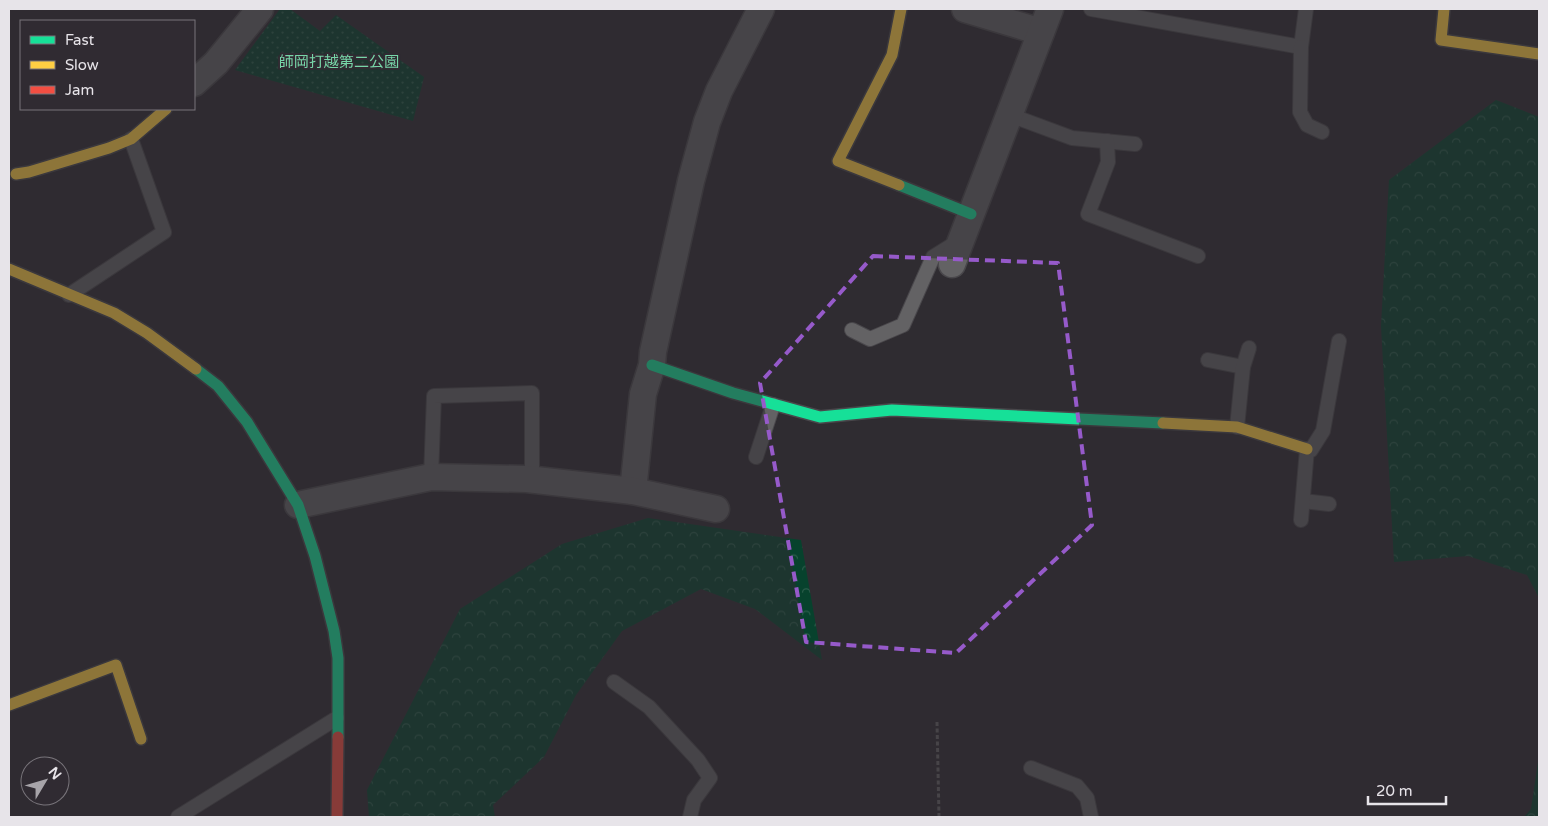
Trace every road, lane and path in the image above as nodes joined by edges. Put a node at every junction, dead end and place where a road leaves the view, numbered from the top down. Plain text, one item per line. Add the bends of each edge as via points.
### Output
1 (260, 9) edge
2 (761, 9) edge
3 (901, 9) edge
4 (964, 9) edge
5 (1091, 9) edge
6 (1306, 9) edge
7 (1444, 9) edge
8 (1046, 21) edge
9 (1301, 47) junction
10 (1539, 54) edge
11 (195, 82) edge
12 (165, 110) edge
13 (1010, 115) junction
14 (1322, 132) dead end
15 (131, 139) junction
16 (1107, 141) junction
17 (1135, 144) dead end
18 (11, 171) edge
19 (971, 214) junction
20 (962, 239) junction
21 (1198, 256) dead end
22 (952, 264) dead end
23 (9, 269) edge
24 (69, 295) junction
25 (852, 330) dead end
26 (1338, 341) dead end
27 (1249, 348) dead end
28 (1208, 360) dead end
29 (652, 365) junction
30 (1243, 368) junction
31 (773, 404) junction
32 (1237, 427) junction
33 (1307, 449) junction
34 (756, 457) dead end
35 (431, 477) junction
36 (532, 480) junction
37 (633, 491) junction
38 (1302, 501) junction
39 (1329, 504) dead end
40 (298, 506) junction
41 (716, 509) dead end
42 (1301, 520) dead end
43 (614, 682) dead end
44 (9, 705) edge
45 (337, 718) junction
46 (937, 722) dead end
47 (141, 739) dead end
48 (1031, 768) dead end
49 (178, 817) edge
50 (336, 817) edge
51 (690, 817) edge
52 (938, 817) edge
53 (1091, 817) edge

1 - 11 street via 216,63
2 - 29 street via 707,122 691,181
3 - 19 street via 892,56 838,161
4 - 8 street
5 - 9 lane
6 - 9 lane
7 - 10 street via 1441,40
8 - 13 street
9 - 14 lane via 1300,112 1307,125
12 - 15 street
13 - 16 lane via 1072,138
13 - 19 street
15 - 18 street via 28,172
15 - 24 lane via 164,232
16 - 17 lane
16 - 21 lane via 1108,162 1088,214
19 - 20 street
20 - 22 street
20 - 25 lane via 933,257 903,325 870,339
23 - 24 street
24 - 40 street via 114,314 147,333 218,386 247,422
26 - 33 lane via 1323,431 1311,450
27 - 30 lane
28 - 30 lane
29 - 31 street
29 - 37 street via 643,394
30 - 32 lane
31 - 32 street via 820,418 892,410
31 - 34 lane
32 - 33 street
33 - 38 lane
35 - 36 street
35 - 36 lane via 434,396 532,393
35 - 40 street
36 - 37 street
37 - 41 street
38 - 39 lane
38 - 42 lane
40 - 45 street via 334,631 338,658
43 - 51 lane via 650,707 710,778 694,800
44 - 47 street via 116,665
45 - 49 lane
45 - 50 street
46 - 52 path
48 - 53 lane via 1077,786 1087,798

